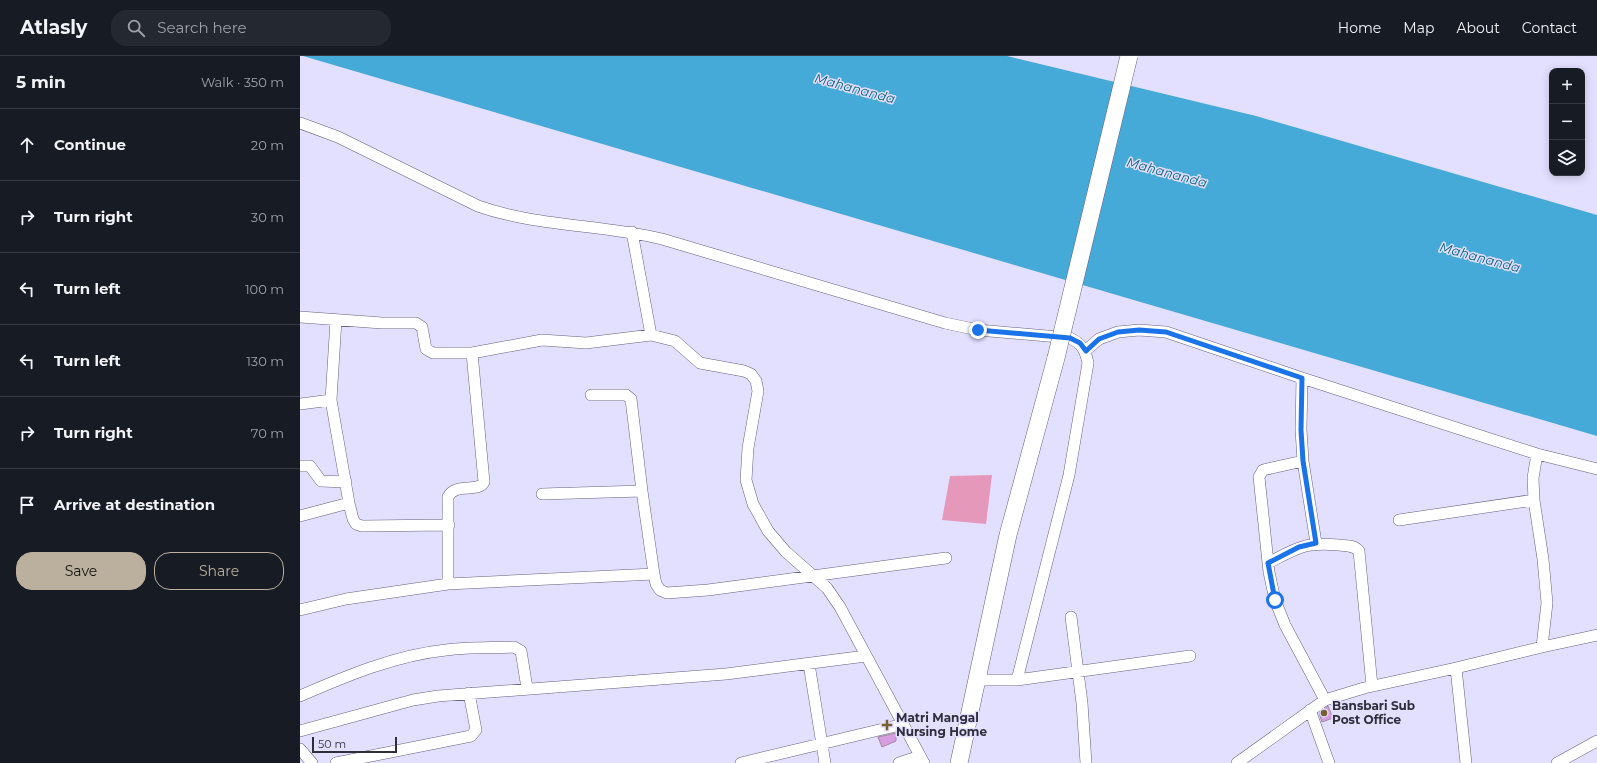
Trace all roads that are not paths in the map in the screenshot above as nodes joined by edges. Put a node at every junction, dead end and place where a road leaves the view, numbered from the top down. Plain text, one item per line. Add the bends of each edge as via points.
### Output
1 (1129, 56) edge
2 (300, 123) edge
3 (632, 232) junction
4 (300, 318) edge
5 (336, 320) junction
6 (651, 335) junction
7 (1086, 351) junction
8 (472, 353) junction
9 (1302, 378) junction
10 (591, 395) dead end
11 (331, 400) junction
12 (300, 404) edge
13 (1537, 454) junction
14 (1303, 461) junction
15 (300, 466) edge
16 (1597, 469) edge
17 (346, 482) junction
18 (642, 491) junction
19 (542, 494) dead end
20 (1534, 500) junction
21 (349, 503) junction
22 (300, 516) edge
23 (1399, 520) dead end
24 (449, 525) junction
25 (1316, 543) junction
26 (946, 558) dead end
27 (1268, 563) junction
28 (654, 574) junction
29 (815, 576) junction
30 (448, 584) junction
31 (300, 610) edge
32 (1071, 617) dead end
33 (1597, 635) edge
34 (1542, 647) junction
35 (866, 656) junction
36 (1190, 656) dead end
37 (809, 664) junction
38 (1456, 668) junction
39 (1077, 670) junction
40 (977, 680) junction
41 (1017, 680) junction
42 (1372, 686) junction
43 (527, 688) junction
44 (469, 693) junction
45 (300, 696) edge
46 (1325, 700) junction
47 (1310, 710) junction
48 (904, 724) junction
49 (300, 731) edge
50 (1597, 741) edge
51 (822, 744) junction
52 (300, 749) edge
53 (792, 757) edge
54 (922, 760) edge
55 (312, 763) edge
56 (336, 763) edge
57 (741, 763) edge
58 (825, 763) edge
59 (900, 763) edge
60 (959, 763) edge
61 (1086, 763) edge
62 (1237, 763) edge
63 (1329, 763) edge
64 (1466, 763) edge
65 (1557, 763) edge

1 - 40 main road, bridge via 1056,358 1008,535
2 - 3 street via 338,137 478,206 498,213 518,218
3 - 6 street
3 - 7 street via 945,323 978,330 1070,338 1080,343
4 - 5 street
5 - 8 street via 416,323 422,327 428,352
5 - 11 street
6 - 8 street via 586,343 542,340
6 - 29 street via 675,341 700,363 744,371 754,377 758,391 748,448 746,480 753,504 768,531
7 - 9 street via 1099,339 1118,332 1166,332
7 - 41 street via 1088,363 1069,475
8 - 24 street via 484,482 479,486 450,492
9 - 13 street
9 - 14 street
10 - 18 street via 630,396
11 - 12 street
11 - 17 street
13 - 16 street
13 - 20 street via 1533,478
14 - 25 street
14 - 27 street via 1263,470 1260,473
15 - 17 street via 310,466 321,481
17 - 21 street
18 - 19 street
18 - 28 street
20 - 23 street
20 - 34 street via 1543,559 1546,603
21 - 22 street
21 - 24 street via 353,520 362,526
24 - 30 street
25 - 27 street via 1299,547
25 - 42 street via 1350,546 1360,551
26 - 29 street
27 - 46 street via 1275,600 1285,625
28 - 29 street via 660,590 667,593
28 - 30 street
29 - 35 street via 840,607
30 - 31 street via 353,598
32 - 39 street
33 - 34 street
34 - 38 street
35 - 37 street
35 - 48 street
36 - 39 street
37 - 43 street via 718,675
37 - 51 street
38 - 42 street
38 - 64 street
39 - 41 street
39 - 61 street
40 - 41 street
40 - 60 main road
42 - 46 street
43 - 44 street
43 - 45 street via 521,651 514,647 446,650 410,656
44 - 49 street via 413,700
44 - 56 street via 476,730 470,736
46 - 47 street
47 - 62 street
47 - 63 street
48 - 51 street
48 - 54 street
50 - 65 street
51 - 53 street
51 - 58 street
52 - 55 street
53 - 57 street
54 - 59 street

